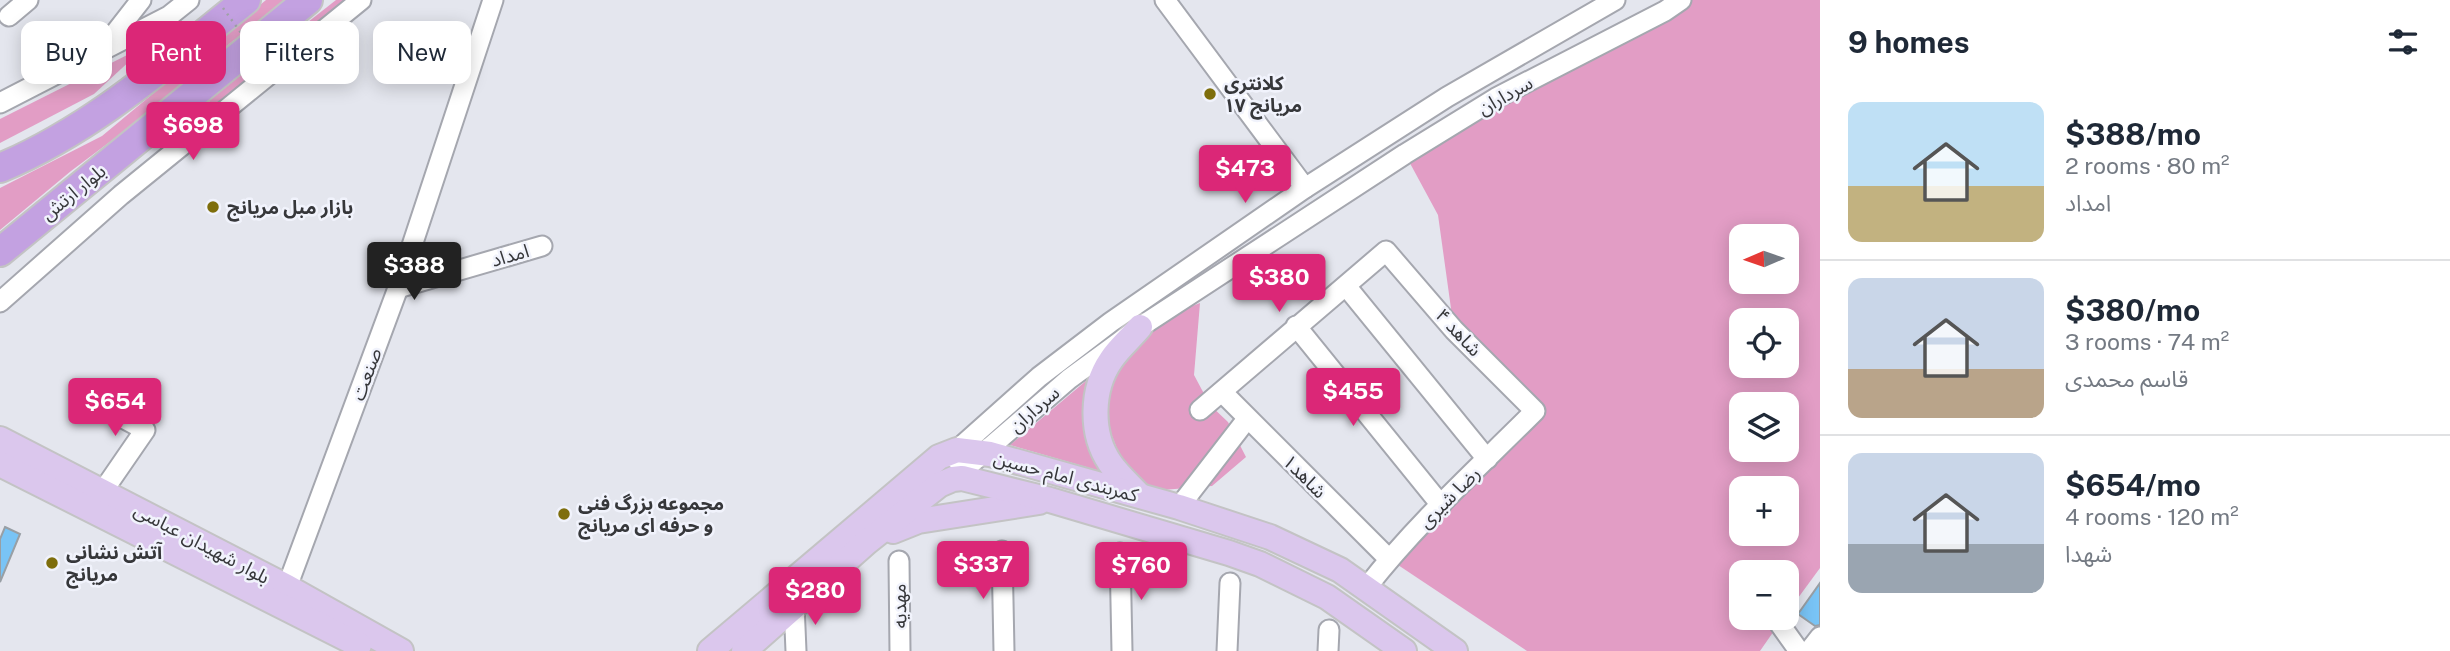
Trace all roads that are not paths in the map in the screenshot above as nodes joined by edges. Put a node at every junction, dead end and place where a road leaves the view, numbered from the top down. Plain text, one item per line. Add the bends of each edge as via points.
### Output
1 (28, 0) edge
2 (141, 0) edge
3 (189, 0) edge
4 (308, 0) edge
5 (361, 0) edge
6 (493, 0) edge
7 (1166, 0) edge
8 (1615, 0) edge
9 (1681, 0) edge
10 (234, 4) edge
11 (9, 16) dead end
12 (112, 37) edge
13 (112, 45) edge
14 (37, 84) edge
15 (0, 103) edge
16 (0, 168) edge
17 (1305, 188) junction
18 (542, 246) dead end
19 (0, 252) edge
20 (1346, 286) junction
21 (398, 288) junction
22 (0, 302) edge
23 (1296, 326) junction
24 (1140, 327) junction
25 (1222, 391) junction
26 (82, 396) dead end
27 (1200, 410) dead end
28 (1535, 411) joint
29 (1247, 419) junction
30 (0, 439) edge
31 (957, 450) junction
32 (983, 453) junction
33 (1488, 459) junction
34 (0, 464) edge
35 (953, 479) junction
36 (103, 491) junction
37 (1140, 496) junction
38 (1050, 500) junction
39 (1441, 505) junction
40 (1179, 508) junction
41 (867, 542) junction
42 (1002, 551) dead end
43 (1120, 553) dead end
44 (1389, 559) junction
45 (899, 561) dead end
46 (1230, 583) dead end
47 (287, 587) junction
48 (1367, 587) junction
49 (794, 604) junction
50 (1329, 630) dead end
51 (1784, 630) edge
52 (1820, 637) edge
53 (368, 651) edge
54 (401, 651) edge
55 (710, 651) edge
56 (744, 651) edge
57 (796, 651) edge
58 (900, 651) edge
59 (1004, 651) edge
60 (1122, 651) edge
61 (1227, 651) edge
62 (1328, 651) edge
63 (1404, 651) edge
64 (1455, 651) edge
65 (1799, 651) edge
66 (1809, 651) edge

1 - 11 street
2 - 12 street
3 - 13 street via 169,16
4 - 19 highway, بلوار ارتش
5 - 22 street via 121,195
6 - 21 street, صنعت
7 - 17 street
8 - 17 street, سرداران via 1447,97
9 - 24 street, سرداران via 1496,98
10 - 16 highway via 108,110
14 - 15 street
17 - 31 street, سرداران via 1111,322 1039,377
18 - 21 street, امداد
20 - 23 street
20 - 28 street, شاهد ۴ via 1386,251 1454,330
20 - 33 street
21 - 47 street, صنعت
23 - 25 street
23 - 39 street
24 - 32 street, سرداران via 1069,379
24 - 37 main road via 1110,361 1095,405 1102,449
25 - 27 street
25 - 29 street, شاهد۱
26 - 36 street via 145,430
28 - 33 street, رضا شیری
29 - 40 street
29 - 44 street, شاهد۱
30 - 36 main road, بلوار شهیدان عباسی
31 - 32 main road, کمربندی امام حسین
31 - 35 street
31 - 55 main road via 932,462
32 - 35 street, سرداران
32 - 37 main road, کمربندی امام حسین
33 - 39 street, رضا شیری
34 - 53 main road, بلوار شهیدان عباسی
35 - 38 main road, کمربندی امام حسین
35 - 41 main road
36 - 47 main road, بلوار شهیدان عباسی
37 - 40 main road, کمربندی امام حسین
38 - 41 main road via 918,521
38 - 63 main road, کمربندی امام حسین via 1260,564 1327,597
39 - 44 street, رضا شیری
40 - 48 main road, کمربندی امام حسین via 1283,542
41 - 49 main road
42 - 59 street
43 - 60 street
44 - 48 street, رضا شیری
45 - 58 street, مهدیه
46 - 61 street
47 - 54 main road, بلوار شهیدان عباسی
48 - 64 main road, کمربندی امام حسین
49 - 56 main road
49 - 57 street
50 - 62 street
51 - 65 street
52 - 66 street

